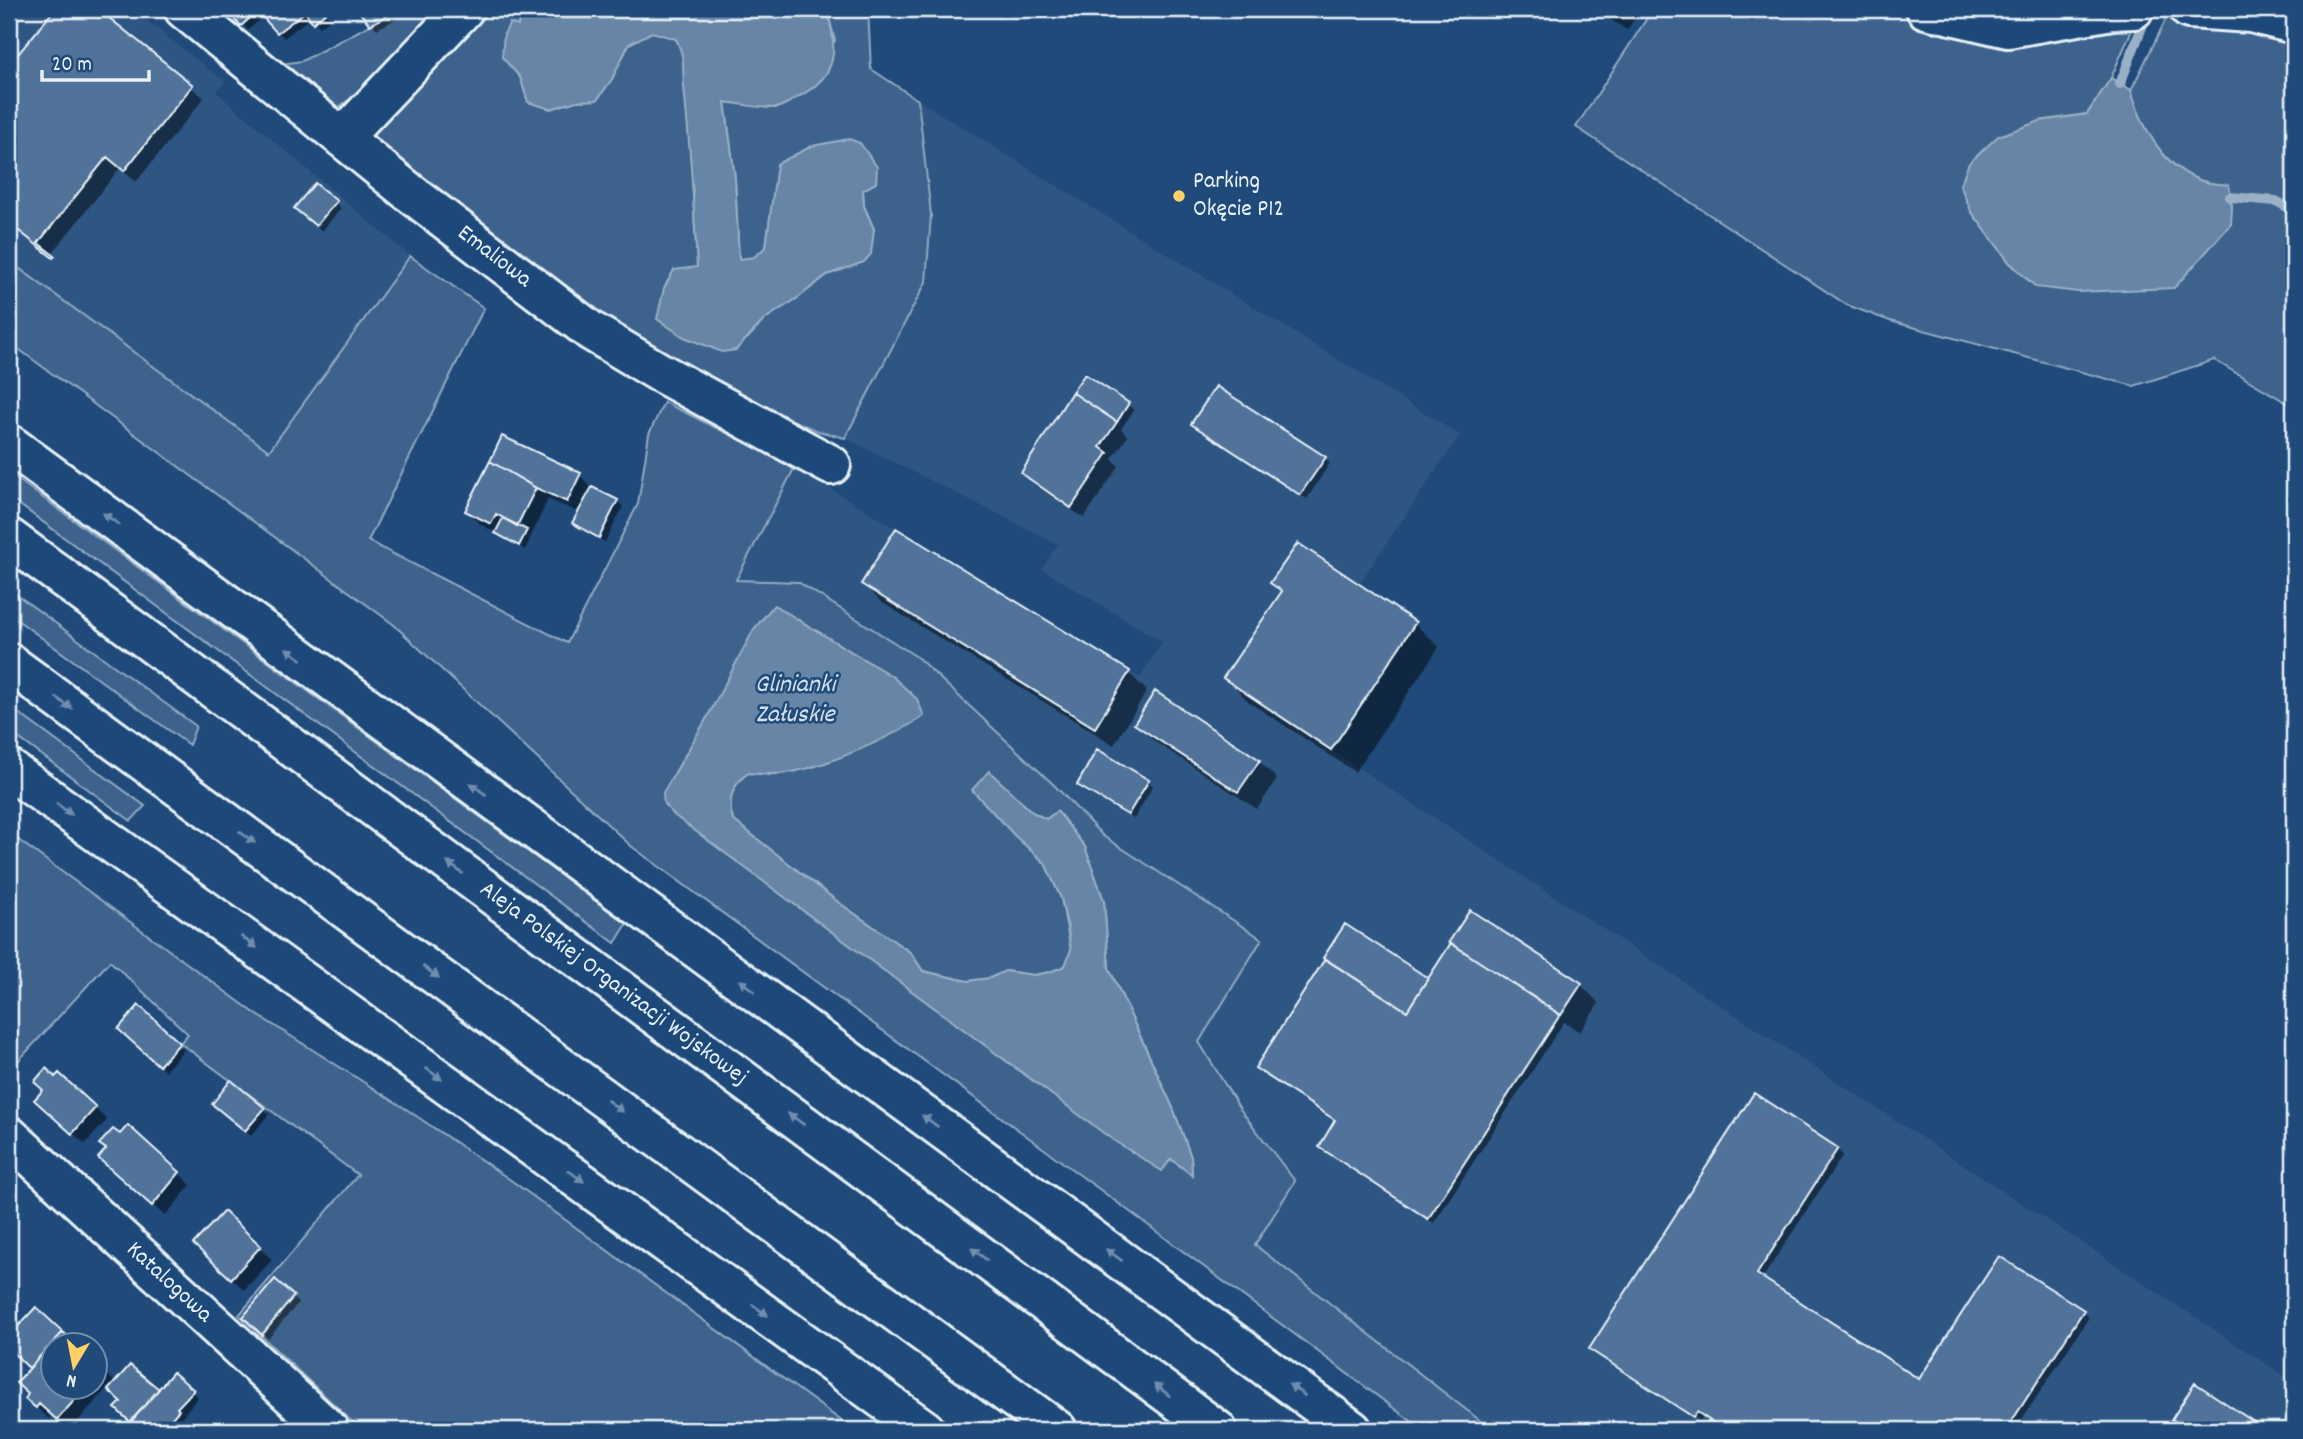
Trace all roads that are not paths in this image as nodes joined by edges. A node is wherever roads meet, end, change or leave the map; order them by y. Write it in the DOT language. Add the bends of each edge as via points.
graph roads {
  1 [pos="184,9"];
  2 [pos="464,9"];
  3 [pos="1926,9"];
  4 [pos="2134,9"];
  5 [pos="2189,9"];
  6 [pos="2294,24"];
  7 [pos="343,136"];
  8 [pos="9,444"];
  9 [pos="831,465"];
  10 [pos="9,538"];
  11 [pos="9,663"];
  12 [pos="9,769"];
  13 [pos="9,1136"];
  14 [pos="329,1430"];
  15 [pos="925,1430"];
  16 [pos="1057,1430"];
  17 [pos="1217,1430"];
  18 [pos="1352,1430"];
  1 -- 7 [label="main road, Emaliowa"];
  2 -- 7 [label="main road"];
  3 -- 4 [label="main road" via="2008,28"];
  5 -- 6 [label="main road" via="2251,13"];
  7 -- 9 [label="main road, Emaliowa" via="591,331"];
  18 -- 8 [label="main road, one-way"];
  17 -- 10 [label="main road, Aleja Polskiej Organizacji Wojskowej, one-way"];
  11 -- 16 [label="main road, one-way"];
  12 -- 15 [label="main road, one-way"];
  13 -- 14 [label="main road, Katalogowa"];
}
